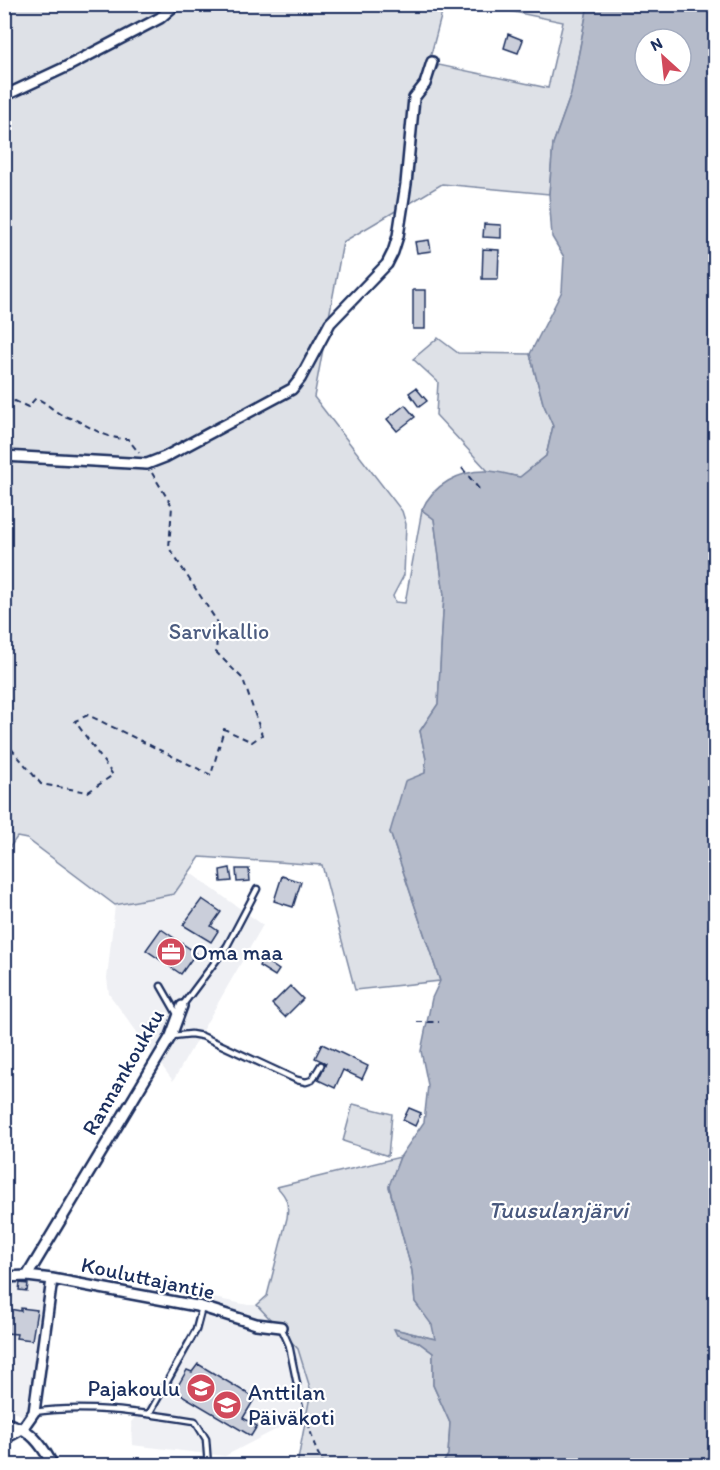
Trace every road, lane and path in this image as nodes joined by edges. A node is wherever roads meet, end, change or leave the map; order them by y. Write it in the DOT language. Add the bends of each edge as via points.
graph roads {
  1 [pos="176,4"];
  2 [pos="432,62"];
  3 [pos="4,96"];
  4 [pos="4,406"];
  5 [pos="4,456"];
  6 [pos="147,464"];
  7 [pos="462,468"];
  8 [pos="479,489"];
  9 [pos="4,740"];
  10 [pos="257,889"];
  11 [pos="161,986"];
  12 [pos="182,1006"];
  13 [pos="178,1016"];
  14 [pos="417,1022"];
  15 [pos="439,1022"];
  16 [pos="171,1036"];
  17 [pos="321,1065"];
  18 [pos="27,1276"];
  19 [pos="4,1277"];
  20 [pos="52,1279"];
  21 [pos="201,1307"];
  22 [pos="281,1327"];
  23 [pos="297,1383"];
  24 [pos="34,1412"];
  25 [pos="148,1414"];
  26 [pos="4,1422"];
  27 [pos="22,1429"];
  28 [pos="4,1439"];
  29 [pos="53,1466"];
  30 [pos="208,1466"];
  31 [pos="325,1466"];
  1 -- 3 [label="street" via="150,23"];
  2 -- 6 [label="street" via="425,84 414,98 398,236 387,264 330,323 292,389"];
  4 -- 6 [label="path" via="15,401 28,407 36,398 46,402 59,414 94,432 128,439"];
  5 -- 6 [label="street"];
  6 -- 9 [label="path" via="172,506 169,548 218,623 216,652 243,679 262,735 252,742 224,729 211,776 88,715 75,722 113,775 88,792 41,784"];
  7 -- 8 [label="path"];
  10 -- 12 [label="lane, Rannankoukku" via="227,946"];
  11 -- 13 [label="lane"];
  12 -- 13 [label="street, Rannankoukku"];
  13 -- 16 [label="street, Rannankoukku"];
  14 -- 15 [label="path"];
  16 -- 17 [label="lane" via="202,1036 306,1082 312,1080"];
  16 -- 18 [label="street, Rannankoukku"];
  18 -- 19 [label="street, Kouluttajantie"];
  18 -- 20 [label="street, Kouluttajantie"];
  20 -- 21 [label="street, Kouluttajantie"];
  20 -- 24 [label="street"];
  21 -- 22 [label="street, Kouluttajantie" via="256,1324"];
  21 -- 25 [label="lane" via="196,1330"];
  22 -- 23 [label="lane"];
  23 -- 31 [label="path" via="316,1450"];
  24 -- 25 [label="lane" via="60,1408"];
  24 -- 27 [label="street"];
  25 -- 30 [label="lane" via="195,1421 206,1439"];
  26 -- 27 [label="street"];
  27 -- 28 [label="street"];
  27 -- 29 [label="street" via="32,1435"];
}
